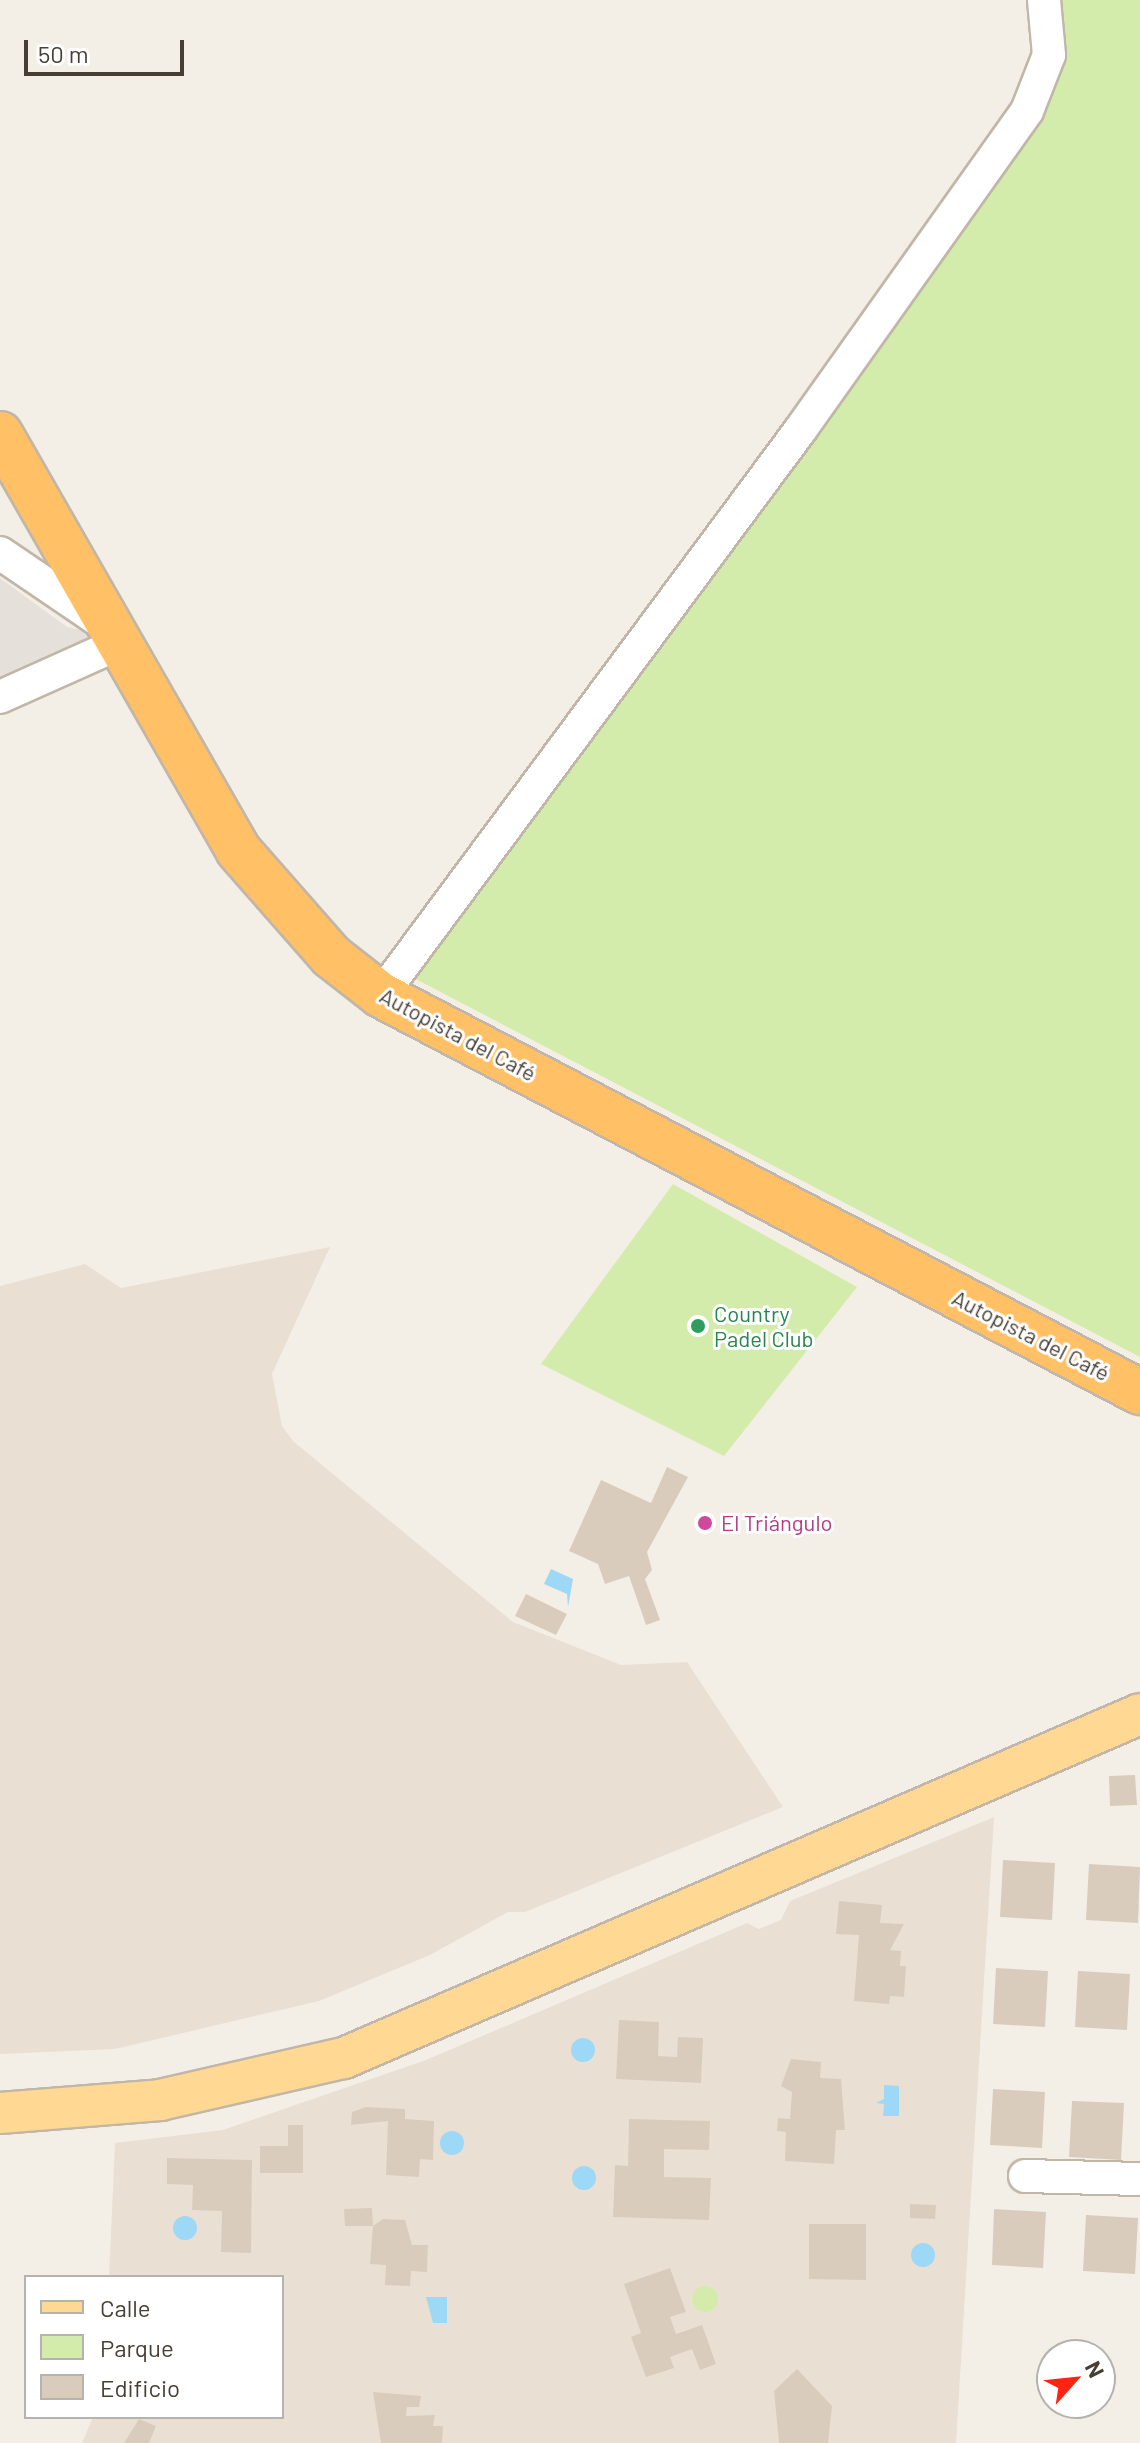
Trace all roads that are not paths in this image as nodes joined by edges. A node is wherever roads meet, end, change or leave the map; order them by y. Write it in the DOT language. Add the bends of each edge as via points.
graph roads {
  1 [pos="1044,0"];
  2 [pos="0,434"];
  3 [pos="0,553"];
  4 [pos="117,637"];
  5 [pos="0,697"];
  6 [pos="381,995"];
  7 [pos="1140,1392"];
  8 [pos="1140,1714"];
  9 [pos="0,2113"];
  10 [pos="1025,2176"];
  11 [pos="1140,2179"];
  1 -- 6 [label="street" via="1049,55 1027,111 801,429"];
  2 -- 4 [label="highway, Autopista del Café"];
  3 -- 4 [label="street"];
  4 -- 5 [label="street"];
  4 -- 6 [label="highway, Autopista del Café" via="238,850 288,916"];
  6 -- 7 [label="highway, Autopista del Café"];
  8 -- 9 [label="main road" via="344,2058 160,2100"];
  10 -- 11 [label="street"];
}
